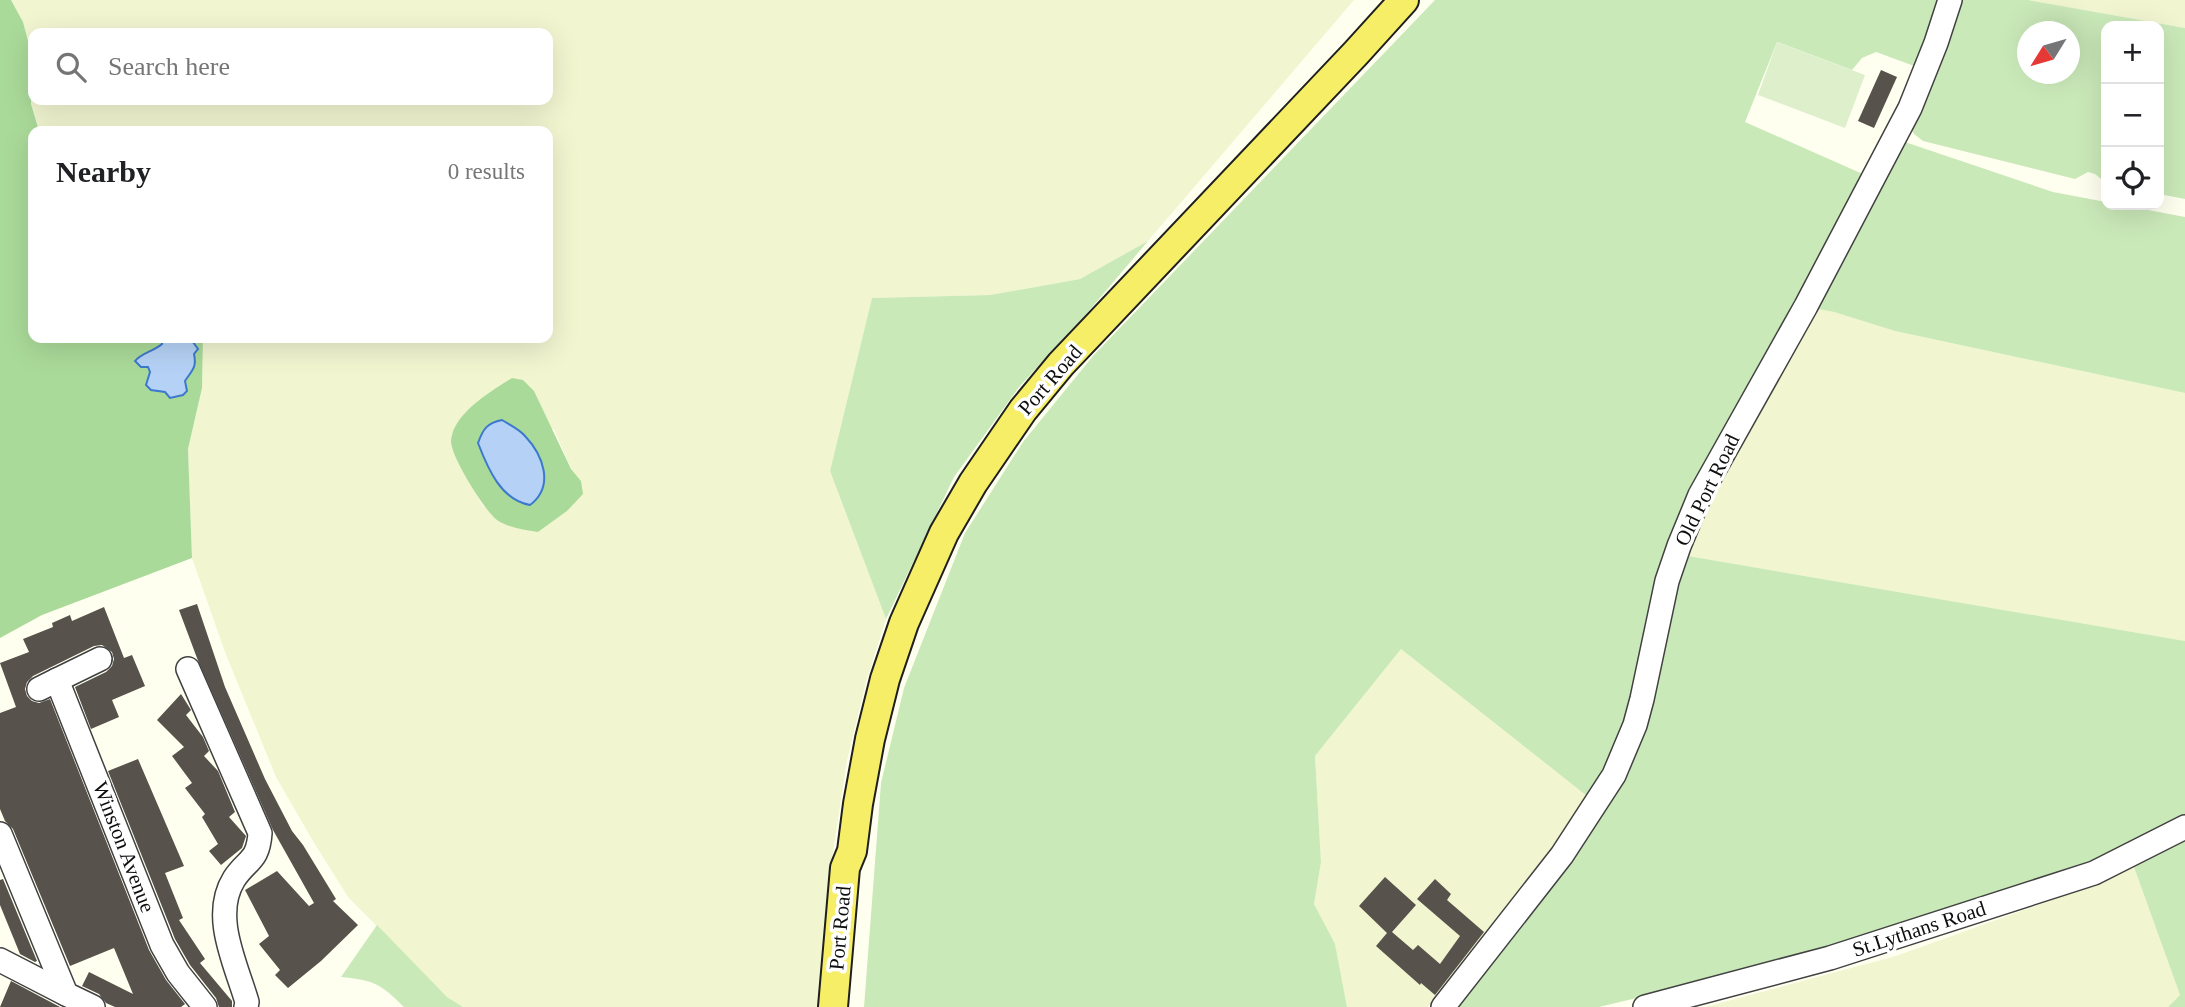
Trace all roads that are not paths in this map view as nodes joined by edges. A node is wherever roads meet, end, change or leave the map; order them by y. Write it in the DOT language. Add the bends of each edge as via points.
graph roads {
  1 [pos="1404,0"];
  2 [pos="1950,0"];
  3 [pos="100,659"];
  4 [pos="188,669"];
  5 [pos="2185,827"];
  6 [pos="0,834"];
  7 [pos="852,851"];
  8 [pos="0,960"];
  9 [pos="66,994"];
  10 [pos="93,1007"];
  11 [pos="205,1007"];
  12 [pos="246,1007"];
  13 [pos="833,1007"];
  14 [pos="852,1007"];
  15 [pos="1443,1007"];
  16 [pos="1645,1007"];
  1 -- 7 [label="main road, Port Road" via="1061,364 987,461 944,533 904,622 870,739"];
  2 -- 15 [label="street, Old Port Road" via="1910,108 1690,517 1667,580 1635,725 1614,775 1562,855"];
  3 -- 11 [label="street, Winston Avenue" via="48,684 162,945"];
  4 -- 12 [label="street" via="260,833 255,855 226,897 223,922"];
  5 -- 16 [label="street, St.Lythans Road" via="2094,873 1830,958"];
  6 -- 9 [label="street"];
  7 -- 13 [label="main road, Port Road" via="845,869"];
  7 -- 14 [label="main road, Port Road" via="856,870"];
  8 -- 9 [label="street"];
  9 -- 10 [label="street"];
}
